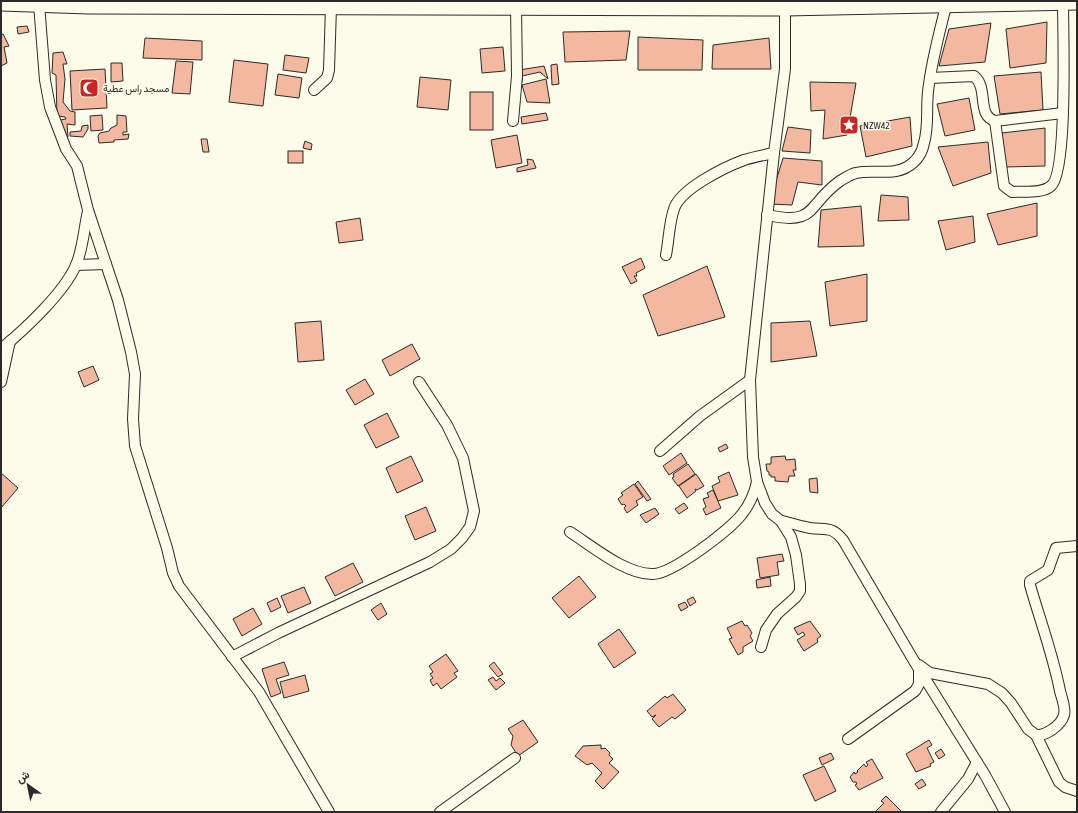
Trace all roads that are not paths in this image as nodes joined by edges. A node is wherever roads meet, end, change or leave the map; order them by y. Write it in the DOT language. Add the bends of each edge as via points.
graph roads {
  1 [pos="1070,2"];
  2 [pos="1,3"];
  3 [pos="88,3"];
  4 [pos="945,3"];
  5 [pos="39,4"];
  6 [pos="364,4"];
  7 [pos="541,4"];
  8 [pos="656,4"];
  9 [pos="331,7"];
  10 [pos="516,7"];
  11 [pos="785,8"];
  12 [pos="930,78"];
  13 [pos="314,90"];
  14 [pos="1063,113"];
  15 [pos="513,121"];
  16 [pos="996,121"];
  17 [pos="774,153"];
  18 [pos="88,210"];
  19 [pos="767,215"];
  20 [pos="666,255"];
  21 [pos="106,264"];
  22 [pos="76,265"];
  23 [pos="10,341"];
  24 [pos="1,349"];
  25 [pos="750,380"];
  26 [pos="1,382"];
  27 [pos="419,382"];
  28 [pos="660,451"];
  29 [pos="757,482"];
  30 [pos="781,521"];
  31 [pos="570,532"];
  32 [pos="1077,546"];
  33 [pos="761,647"];
  34 [pos="232,657"];
  35 [pos="917,665"];
  36 [pos="1036,735"];
  37 [pos="848,739"];
  38 [pos="515,758"];
  39 [pos="977,762"];
  40 [pos="1077,791"];
  41 [pos="329,812"];
  42 [pos="440,812"];
  43 [pos="941,812"];
  44 [pos="1005,812"];
  1 -- 4 [label="main road"];
  1 -- 14 [label="street"];
  2 -- 5 [label="main road"];
  3 -- 5 [label="main road"];
  3 -- 9 [label="main road"];
  4 -- 11 [label="main road"];
  4 -- 12 [label="street"];
  5 -- 18 [label="street" via="45,80 50,107 66,149 77,166"];
  6 -- 9 [label="main road"];
  6 -- 10 [label="main road"];
  7 -- 8 [label="main road"];
  7 -- 10 [label="main road"];
  8 -- 11 [label="main road"];
  9 -- 13 [label="street" via="329,70 327,78"];
  10 -- 15 [label="street" via="517,70"];
  11 -- 17 [label="street" via="785,69"];
  12 -- 16 [label="street" via="974,76 982,86 985,114 989,119"];
  12 -- 19 [label="street" via="928,124 924,144 913,164 895,172 856,173 832,188 802,218"];
  14 -- 16 [label="street"];
  14 -- 16 [label="street" via="1057,175 1051,186 1045,190 1012,192 1004,186"];
  17 -- 19 [label="street"];
  17 -- 20 [label="street" via="743,160 700,183 679,198 674,208"];
  18 -- 21 [label="street"];
  18 -- 22 [label="street"];
  19 -- 25 [label="street"];
  21 -- 22 [label="street"];
  21 -- 34 [label="street" via="118,300 134,367 132,419 135,446 173,573 179,586"];
  22 -- 23 [label="street" via="64,285"];
  23 -- 24 [label="street"];
  23 -- 26 [label="street"];
  25 -- 28 [label="street" via="700,416"];
  25 -- 29 [label="street" via="753,457"];
  27 -- 34 [label="street" via="447,425 463,458 474,511 470,527 451,549 430,562"];
  29 -- 30 [label="street" via="772,514"];
  29 -- 31 [label="street" via="753,498 742,515 729,528 669,570 653,574 628,568"];
  30 -- 33 [label="street" via="791,537 796,555 800,591 777,614 766,630"];
  30 -- 35 [label="street" via="837,532"];
  32 -- 36 [label="street" via="1056,548 1048,570 1030,581 1056,669 1064,707 1064,717 1058,724 1043,736"];
  34 -- 41 [label="street" via="259,692"];
  35 -- 36 [label="street" via="930,673 988,684 1002,693 1028,729"];
  35 -- 37 [label="street" via="920,684 915,691"];
  35 -- 39 [label="street"];
  36 -- 40 [label="street" via="1059,782 1065,788"];
  38 -- 42 [label="street"];
  39 -- 43 [label="street" via="968,779"];
  39 -- 44 [label="street"];
}
